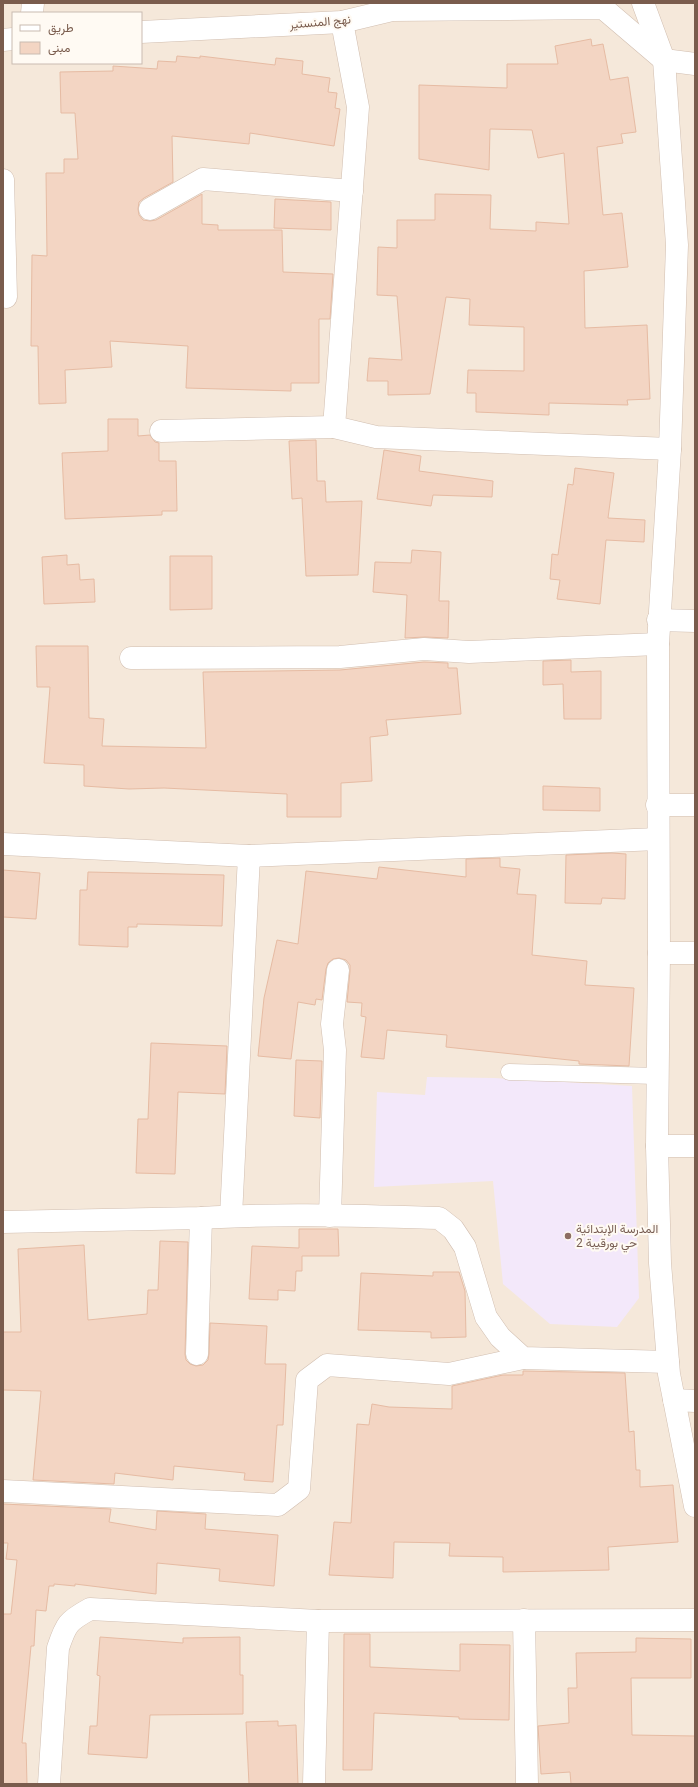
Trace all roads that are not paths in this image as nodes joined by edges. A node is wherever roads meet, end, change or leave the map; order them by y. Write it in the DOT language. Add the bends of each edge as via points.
graph roads {
  1 [pos="643,3"];
  2 [pos="342,22"];
  3 [pos="142,32"];
  4 [pos="664,60"];
  5 [pos="695,64"];
  6 [pos="3,180"];
  7 [pos="352,191"];
  8 [pos="150,209"];
  9 [pos="6,297"];
  10 [pos="334,427"];
  11 [pos="161,430"];
  12 [pos="670,449"];
  13 [pos="658,620"];
  14 [pos="695,621"];
  15 [pos="658,644"];
  16 [pos="131,658"];
  17 [pos="657,805"];
  18 [pos="695,805"];
  19 [pos="658,838"];
  20 [pos="3,844"];
  21 [pos="249,856"];
  22 [pos="659,953"];
  23 [pos="695,953"];
  24 [pos="338,970"];
  25 [pos="509,1072"];
  26 [pos="658,1076"];
  27 [pos="657,1146"];
  28 [pos="695,1146"];
  29 [pos="231,1216"];
  30 [pos="330,1216"];
  31 [pos="201,1218"];
  32 [pos="3,1222"];
  33 [pos="197,1354"];
  34 [pos="523,1358"];
  35 [pos="668,1362"];
  36 [pos="684,1401"];
  37 [pos="3,1491"];
  38 [pos="695,1506"];
  39 [pos="524,1620"];
  40 [pos="695,1620"];
  41 [pos="318,1621"];
  42 [pos="49,1784"];
  43 [pos="314,1784"];
  44 [pos="527,1784"];
  1 -- 4 [label="street"];
  2 -- 3 [label="street, نهج المنستير"];
  2 -- 4 [label="street, نهج المنستير" via="392,10 603,8"];
  2 -- 7 [label="street" via="358,106"];
  4 -- 5 [label="street"];
  4 -- 12 [label="street" via="676,245"];
  6 -- 9 [label="street"];
  7 -- 8 [label="street" via="203,179"];
  7 -- 10 [label="street"];
  10 -- 11 [label="street"];
  10 -- 12 [label="street" via="376,436"];
  12 -- 13 [label="street"];
  13 -- 14 [label="street"];
  13 -- 15 [label="street"];
  15 -- 16 [label="street" via="470,652 424,649 340,657"];
  15 -- 17 [label="street"];
  17 -- 18 [label="street"];
  17 -- 19 [label="street"];
  19 -- 21 [label="street"];
  19 -- 22 [label="street"];
  20 -- 21 [label="street"];
  21 -- 29 [label="street"];
  22 -- 23 [label="street"];
  22 -- 26 [label="street"];
  24 -- 30 [label="street" via="332,1024 335,1050"];
  25 -- 26 [label="lane"];
  26 -- 27 [label="street"];
  27 -- 28 [label="street"];
  27 -- 35 [label="street" via="660,1264"];
  29 -- 30 [label="street"];
  29 -- 31 [label="street"];
  30 -- 34 [label="street" via="439,1218 453,1228 464,1247 486,1317 500,1336"];
  31 -- 32 [label="street"];
  31 -- 33 [label="street"];
  34 -- 35 [label="street"];
  34 -- 37 [label="street" via="449,1374 327,1365 307,1380 300,1489 278,1505"];
  35 -- 36 [label="street"];
  36 -- 38 [label="street"];
  39 -- 40 [label="street"];
  39 -- 41 [label="street"];
  39 -- 44 [label="street"];
  41 -- 42 [label="street" via="90,1608 65,1628 58,1648"];
  41 -- 43 [label="street"];
}
